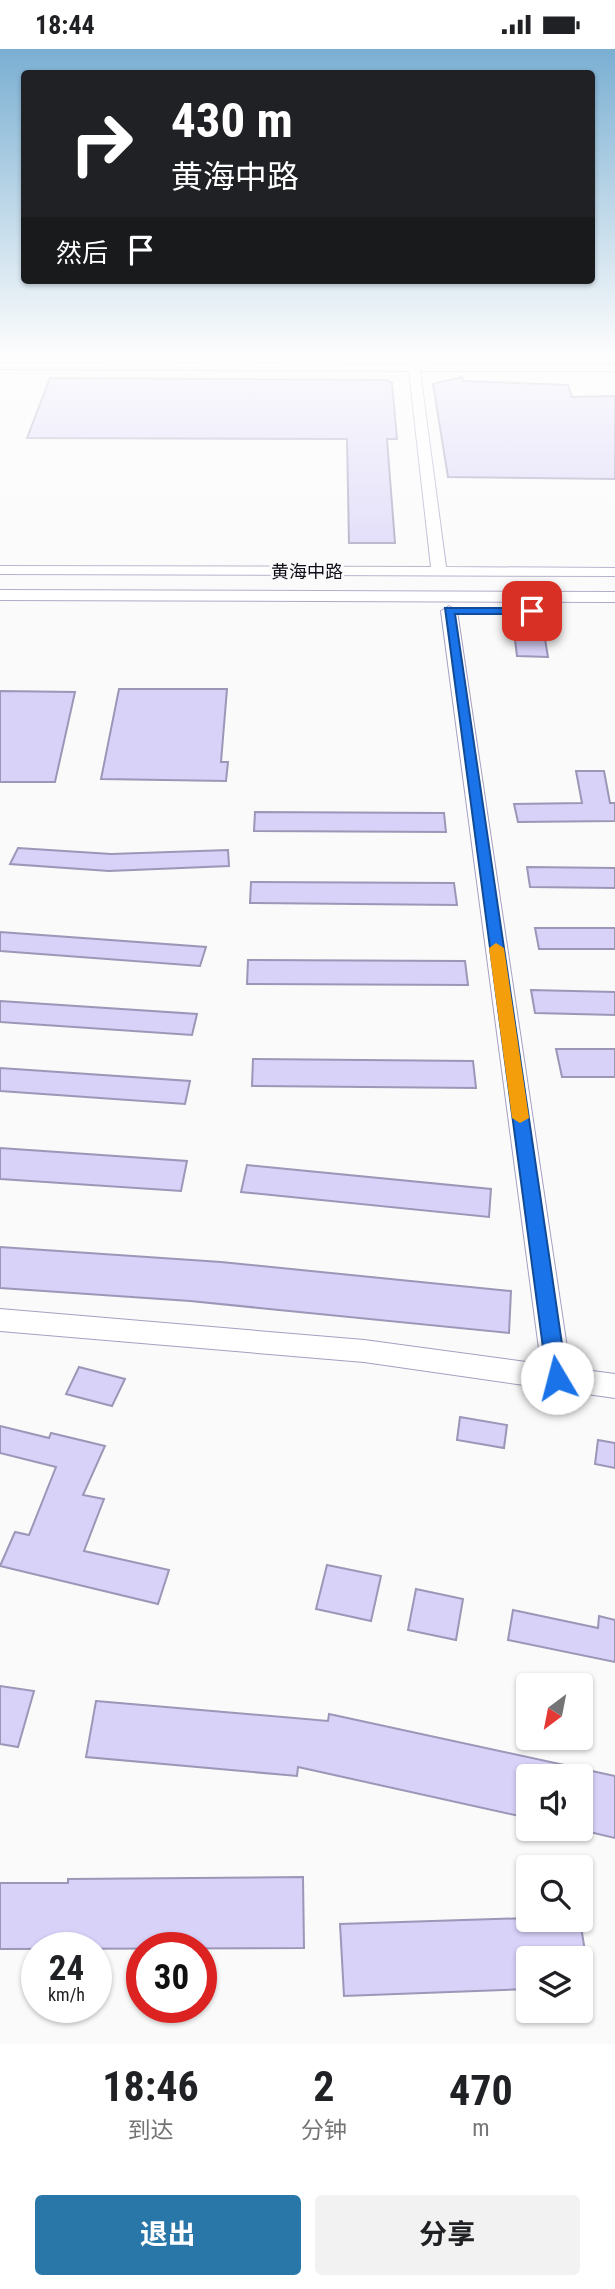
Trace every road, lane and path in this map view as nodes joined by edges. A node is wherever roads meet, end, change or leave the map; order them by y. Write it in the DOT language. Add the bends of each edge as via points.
graph roads {
  1 [pos="425,449"];
  2 [pos="0,570"];
  3 [pos="439,572"];
  4 [pos="613,579"];
  5 [pos="0,585"];
  6 [pos="0,595"];
  7 [pos="615,597"];
  8 [pos="75,602"];
  9 [pos="0,609"];
  10 [pos="449,611"];
  11 [pos="615,611"];
  12 [pos="0,1320"];
  13 [pos="557,1378"];
  14 [pos="615,1386"];
  1 -- 3 [label="street"];
  2 -- 3 [label="street, 黄海中路"];
  3 -- 4 [label="street, 黄海中路"];
  4 -- 5 [label="street, 黄海中路"];
  6 -- 8 [label="street, 黄海中路"];
  7 -- 8 [label="street, 黄海中路"];
  8 -- 9 [label="street, 黄海中路"];
  8 -- 10 [label="street, 黄海中路"];
  10 -- 11 [label="street, 黄海中路"];
  10 -- 13 [label="street"];
  12 -- 13 [label="street" via="364,1351"];
  13 -- 14 [label="street"];
}
